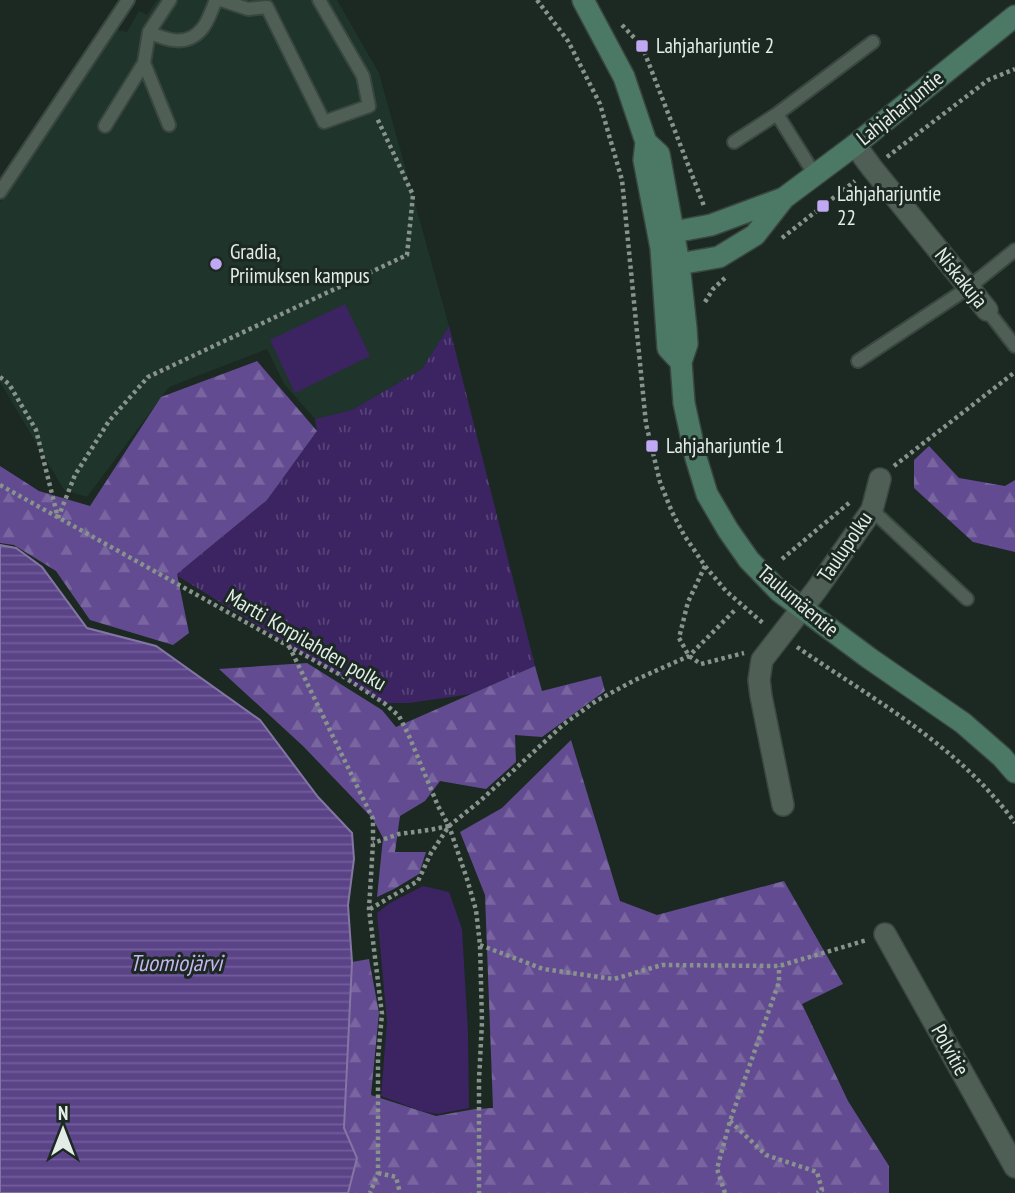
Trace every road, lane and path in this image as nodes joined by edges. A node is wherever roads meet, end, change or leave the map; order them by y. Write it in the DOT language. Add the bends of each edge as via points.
graph roads {
  1 [pos="128,0"];
  2 [pos="170,0"];
  3 [pos="219,0"];
  4 [pos="319,0"];
  5 [pos="537,0"];
  6 [pos="583,0"];
  7 [pos="617,20"];
  8 [pos="1009,21"];
  9 [pos="149,32"];
  10 [pos="873,42"];
  11 [pos="144,63"];
  12 [pos="1015,69"];
  13 [pos="367,98"];
  14 [pos="778,114"];
  15 [pos="169,125"];
  16 [pos="105,126"];
  17 [pos="734,142"];
  18 [pos="855,145"];
  19 [pos="872,168"];
  20 [pos="815,175"];
  21 [pos="0,192"];
  22 [pos="784,198"];
  23 [pos="711,225"];
  24 [pos="668,240"];
  25 [pos="775,243"];
  26 [pos="1015,250"];
  27 [pos="679,264"];
  28 [pos="723,267"];
  29 [pos="968,288"];
  30 [pos="987,310"];
  31 [pos="677,332"];
  32 [pos="637,334"];
  33 [pos="1015,346"];
  34 [pos="858,361"];
  35 [pos="1015,372"];
  36 [pos="0,377"];
  37 [pos="880,478"];
  38 [pos="0,485"];
  39 [pos="852,501"];
  40 [pos="872,510"];
  41 [pos="58,518"];
  42 [pos="782,559"];
  43 [pos="705,566"];
  44 [pos="967,599"];
  45 [pos="801,608"];
  46 [pos="735,610"];
  47 [pos="780,636"];
  48 [pos="289,646"];
  49 [pos="749,652"];
  50 [pos="689,656"];
  51 [pos="1015,772"];
  52 [pos="783,805"];
  53 [pos="1015,823"];
  54 [pos="449,826"];
  55 [pos="373,843"];
  56 [pos="369,909"];
  57 [pos="885,934"];
  58 [pos="480,945"];
  59 [pos="779,966"];
  60 [pos="730,1121"];
  61 [pos="1015,1167"];
  62 [pos="378,1172"];
  63 [pos="370,1193"];
  64 [pos="400,1193"];
  65 [pos="479,1193"];
  66 [pos="725,1193"];
  67 [pos="817,1193"];
  1 -- 21 [label="lane"];
  2 -- 9 [label="lane"];
  3 -- 9 [label="lane" via="201,30 186,40 166,40"];
  3 -- 13 [label="lane" via="248,9 267,7 324,122 369,106"];
  4 -- 13 [label="lane" via="363,76"];
  5 -- 32 [label="path" via="568,41 600,104 622,180"];
  6 -- 24 [label="main road, Taulumäentie" via="624,77 646,142 644,160"];
  7 -- 23 [label="path" via="642,46"];
  8 -- 18 [label="main road, Lahjaharjuntie"];
  9 -- 11 [label="lane"];
  10 -- 14 [label="lane"];
  11 -- 15 [label="lane"];
  11 -- 16 [label="lane"];
  12 -- 19 [label="path" via="988,80"];
  13 -- 41 [label="path" via="413,195 407,255 148,377 109,421 75,475"];
  14 -- 17 [label="lane"];
  14 -- 20 [label="lane"];
  18 -- 19 [label="street, Niskakuja"];
  18 -- 20 [label="main road, Lahjaharjuntie"];
  19 -- 25 [label="path"];
  19 -- 29 [label="street, Niskakuja"];
  20 -- 22 [label="main road, Lahjaharjuntie"];
  22 -- 23 [label="main road, Lahjaharjuntie"];
  22 -- 28 [label="main road, Lahjaharjuntie"];
  23 -- 24 [label="main road, Lahjaharjuntie"];
  24 -- 27 [label="main road, Taulumäentie"];
  24 -- 31 [label="main road, Taulumäentie"];
  26 -- 29 [label="lane"];
  27 -- 28 [label="main road, Lahjaharjuntie"];
  27 -- 31 [label="main road, Taulumäentie"];
  28 -- 31 [label="path" via="698,329"];
  29 -- 30 [label="street, Niskakuja"];
  29 -- 34 [label="lane"];
  30 -- 33 [label="lane, Niskakuja"];
  31 -- 32 [label="path"];
  31 -- 45 [label="main road, Taulumäentie" via="668,348 681,362 684,403 708,494 749,560"];
  32 -- 43 [label="path" via="646,424 660,482 684,535"];
  35 -- 37 [label="path"];
  36 -- 41 [label="path" via="9,384 36,430"];
  37 -- 40 [label="street, Taulupolku"];
  38 -- 41 [label="path, Martti Korpilahden polku"];
  39 -- 42 [label="path"];
  40 -- 44 [label="lane"];
  40 -- 45 [label="street, Taulupolku"];
  41 -- 48 [label="path, Martti Korpilahden polku"];
  43 -- 47 [label="path" via="726,591"];
  43 -- 50 [label="path" via="688,602 680,638"];
  45 -- 47 [label="street, Taulupolku"];
  45 -- 51 [label="main road, Taulumäentie" via="962,723"];
  46 -- 50 [label="path"];
  47 -- 52 [label="street, Taulupolku" via="762,660 759,680"];
  47 -- 53 [label="path" via="930,737 967,769"];
  48 -- 54 [label="path, Martti Korpilahden polku" via="399,716"];
  48 -- 55 [label="path" via="373,819"];
  49 -- 50 [label="path" via="701,664"];
  50 -- 54 [label="path" via="596,701"];
  54 -- 55 [label="path"];
  54 -- 56 [label="path" via="418,881"];
  54 -- 58 [label="path, Martti Korpilahden polku" via="476,910"];
  55 -- 56 [label="path"];
  56 -- 62 [label="path" via="382,1014"];
  57 -- 59 [label="path"];
  57 -- 61 [label="street, Polvitie"];
  58 -- 59 [label="path" via="543,969 614,979 662,965"];
  58 -- 65 [label="path, Martti Korpilahden polku"];
  59 -- 60 [label="path" via="779,982"];
  60 -- 66 [label="path" via="717,1169"];
  60 -- 67 [label="path" via="766,1155 817,1172 821,1190"];
  62 -- 63 [label="path"];
  62 -- 64 [label="path" via="396,1177"];
}
